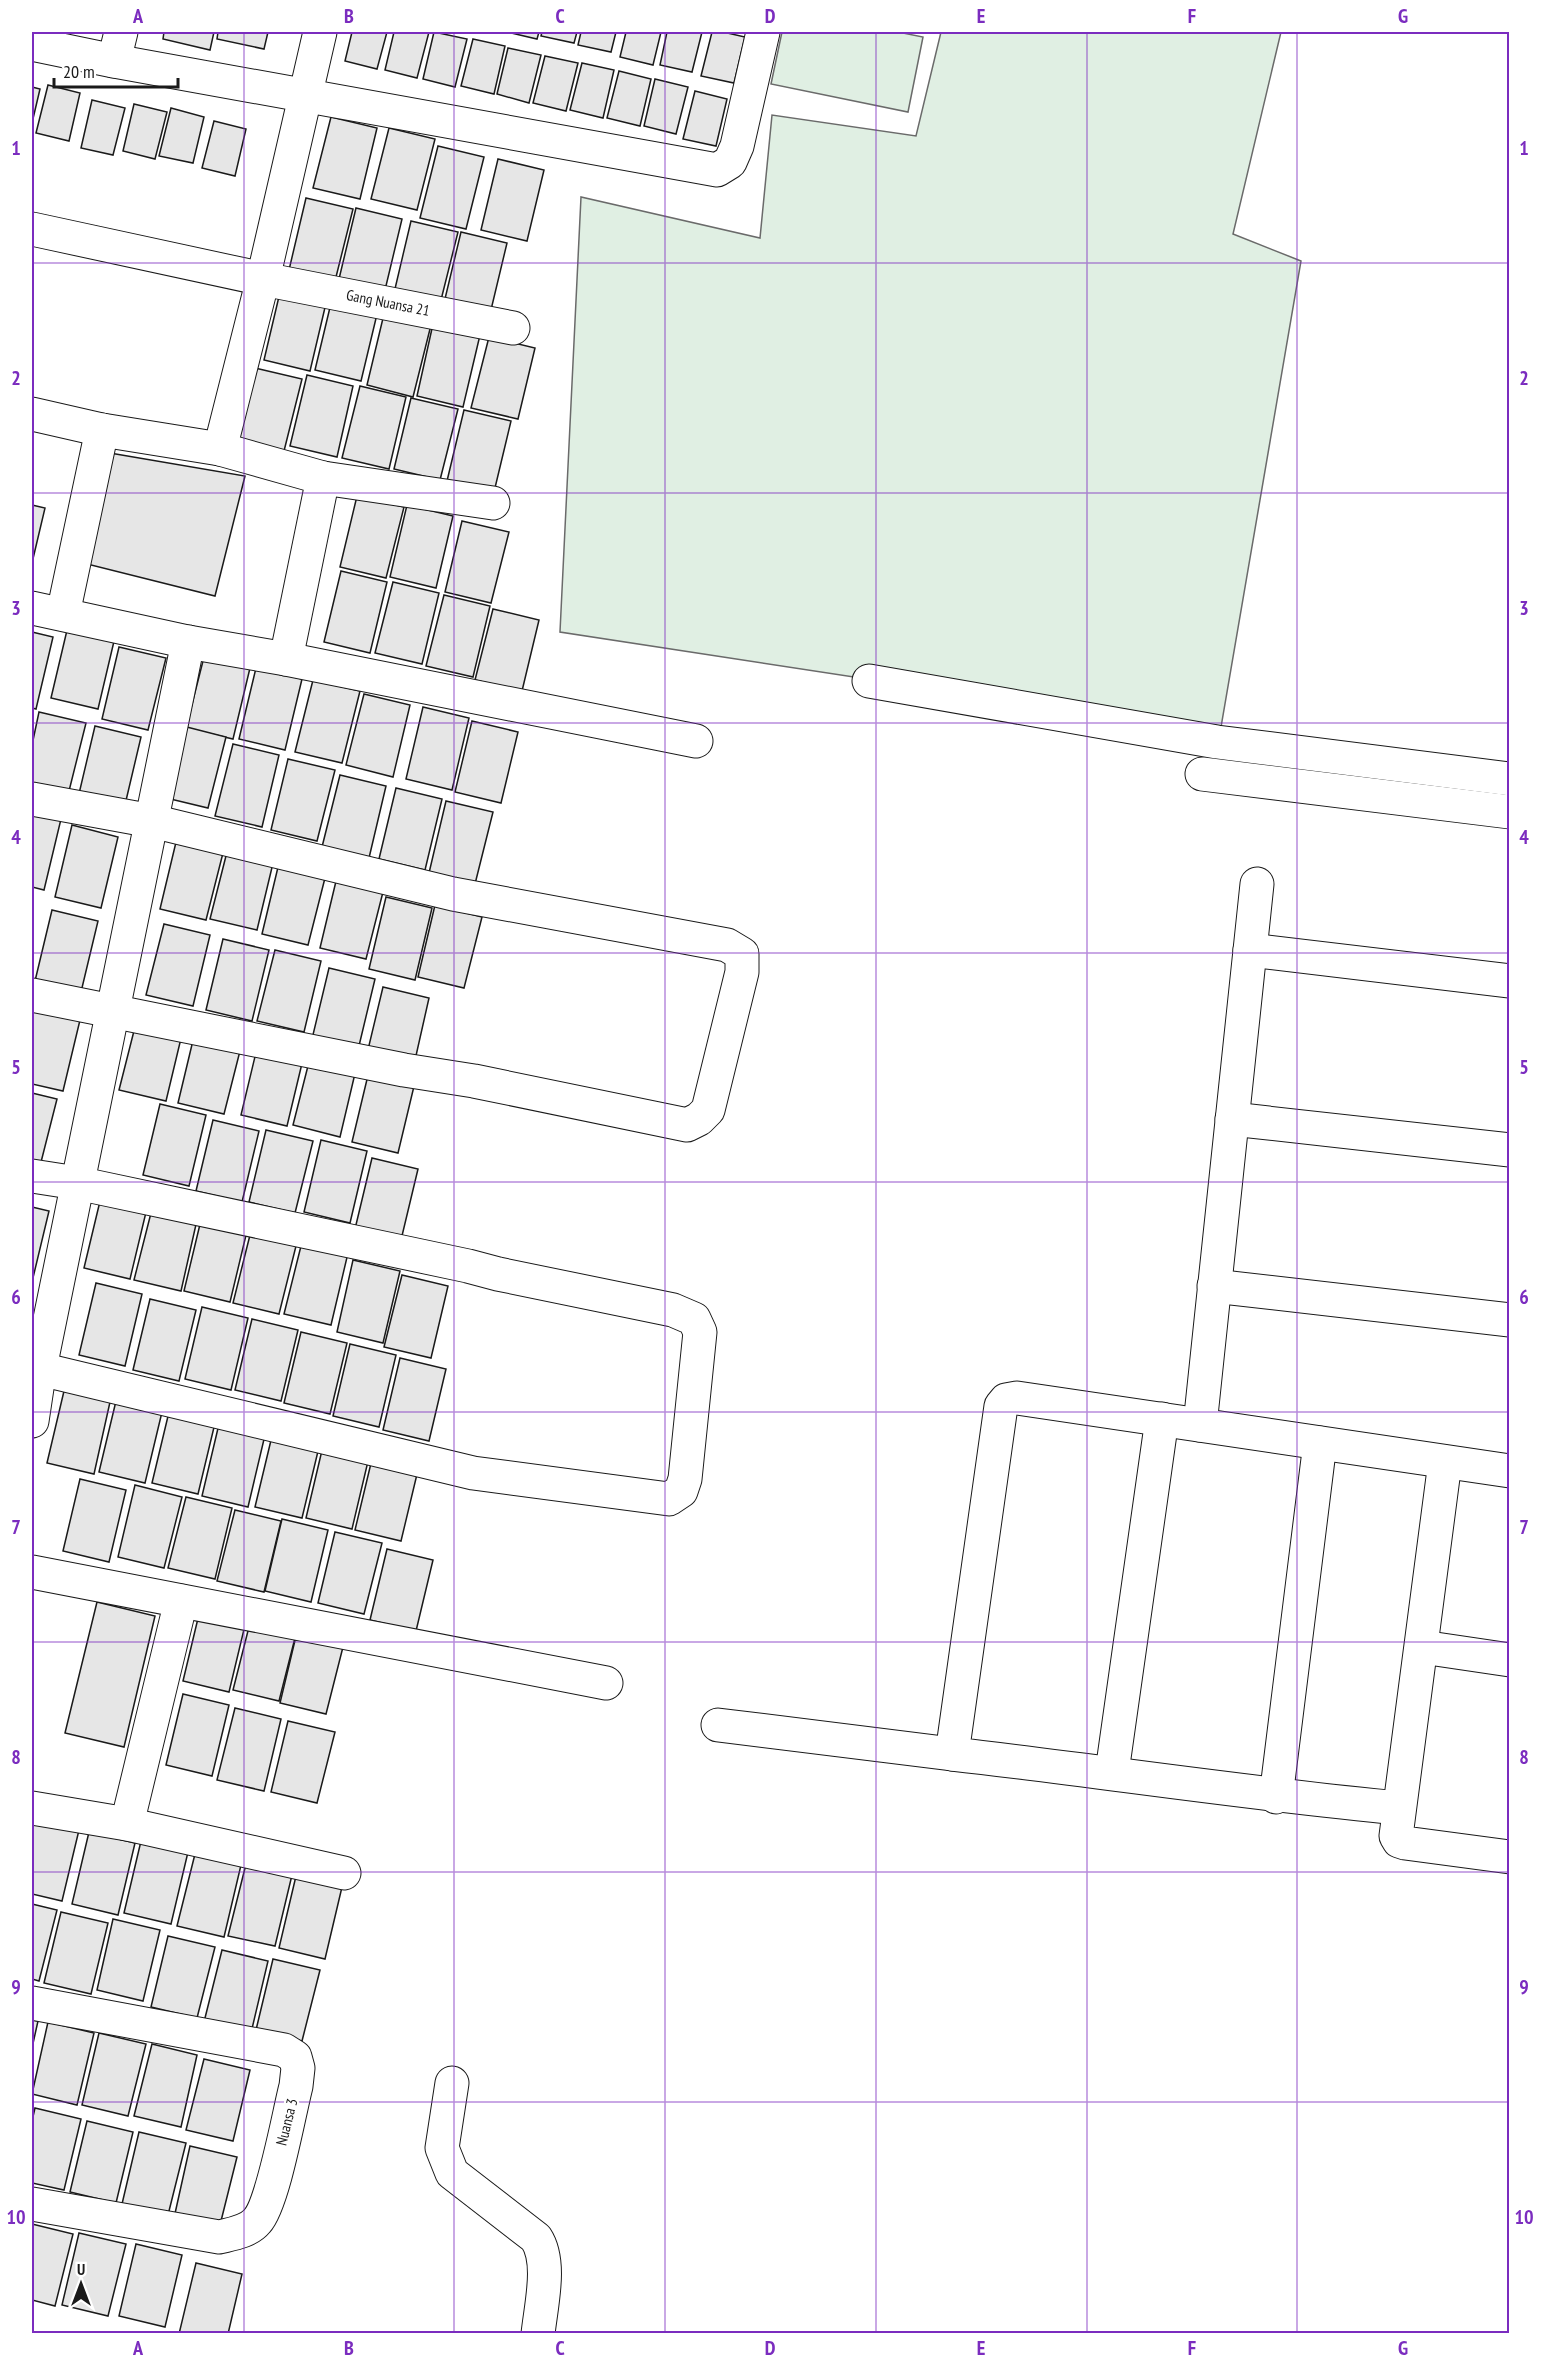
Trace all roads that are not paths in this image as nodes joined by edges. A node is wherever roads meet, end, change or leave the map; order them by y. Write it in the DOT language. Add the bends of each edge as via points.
graph roads {
  1 [pos="320,32"];
  2 [pos="763,32"];
  3 [pos="32,44"];
  4 [pos="117,46"];
  5 [pos="305,96"];
  6 [pos="32,229"];
  7 [pos="263,279"];
  8 [pos="513,328"];
  9 [pos="32,414"];
  10 [pos="102,430"];
  11 [pos="220,449"];
  12 [pos="323,478"];
  13 [pos="493,503"];
  14 [pos="32,608"];
  15 [pos="63,614"];
  16 [pos="188,642"];
  17 [pos="286,659"];
  18 [pos="869,681"];
  19 [pos="696,741"];
  20 [pos="1202,774"];
  21 [pos="1509,779"];
  22 [pos="32,800"];
  23 [pos="1509,812"];
  24 [pos="152,821"];
  25 [pos="1257,884"];
  26 [pos="1250,950"];
  27 [pos="1509,981"];
  28 [pos="32,994"];
  29 [pos="114,1010"];
  30 [pos="1232,1119"];
  31 [pos="1509,1150"];
  32 [pos="32,1176"];
  33 [pos="77,1184"];
  34 [pos="1214,1286"];
  35 [pos="1509,1320"];
  36 [pos="36,1368"];
  37 [pos="1162,1419"];
  38 [pos="32,1421"];
  39 [pos="1200,1425"];
  40 [pos="1320,1443"];
  41 [pos="1445,1462"];
  42 [pos="1509,1471"];
  43 [pos="32,1572"];
  44 [pos="181,1601"];
  45 [pos="1422,1647"];
  46 [pos="1509,1660"];
  47 [pos="606,1683"];
  48 [pos="718,1725"];
  49 [pos="952,1754"];
  50 [pos="1112,1772"];
  51 [pos="1276,1797"];
  52 [pos="32,1808"];
  53 [pos="1399,1808"];
  54 [pos="127,1824"];
  55 [pos="1509,1857"];
  56 [pos="344,1873"];
  57 [pos="32,2003"];
  58 [pos="452,2083"];
  59 [pos="32,2204"];
  60 [pos="538,2334"];
  1 -- 5 [label="street"];
  2 -- 5 [label="street" via="737,146 730,162 717,170"];
  3 -- 4 [label="street"];
  4 -- 5 [label="street"];
  5 -- 7 [label="street"];
  6 -- 7 [label="street, Gang Nuansa 21"];
  7 -- 8 [label="street, Gang Nuansa 21"];
  7 -- 11 [label="street"];
  9 -- 10 [label="street"];
  10 -- 11 [label="street"];
  10 -- 15 [label="street"];
  11 -- 12 [label="street"];
  12 -- 13 [label="street"];
  12 -- 17 [label="street"];
  14 -- 15 [label="street"];
  15 -- 16 [label="street"];
  16 -- 17 [label="street"];
  16 -- 24 [label="street"];
  17 -- 19 [label="street"];
  18 -- 21 [label="street" via="1216,742"];
  20 -- 23 [label="street"];
  22 -- 24 [label="street"];
  24 -- 29 [label="street"];
  24 -- 29 [label="street" via="453,894 727,945 742,954 742,972 708,1110 687,1125"];
  25 -- 26 [label="street"];
  26 -- 27 [label="street"];
  26 -- 30 [label="street"];
  28 -- 29 [label="street"];
  29 -- 33 [label="street"];
  30 -- 31 [label="street"];
  30 -- 34 [label="street"];
  32 -- 33 [label="street"];
  33 -- 36 [label="street"];
  33 -- 36 [label="street" via="674,1310 693,1319 700,1332 685,1479 681,1491 669,1499 473,1473"];
  34 -- 35 [label="street"];
  34 -- 39 [label="street"];
  36 -- 38 [label="street"];
  37 -- 39 [label="street"];
  37 -- 49 [label="street" via="1017,1398 1000,1406"];
  37 -- 50 [label="street"];
  39 -- 40 [label="street"];
  40 -- 41 [label="street"];
  40 -- 51 [label="street"];
  41 -- 42 [label="street"];
  41 -- 45 [label="street"];
  43 -- 44 [label="street"];
  44 -- 47 [label="street"];
  44 -- 54 [label="street"];
  45 -- 46 [label="street"];
  45 -- 53 [label="street"];
  48 -- 49 [label="street"];
  49 -- 50 [label="street"];
  50 -- 51 [label="street"];
  51 -- 53 [label="street"];
  52 -- 54 [label="street"];
  53 -- 55 [label="street" via="1399,1841"];
  54 -- 56 [label="street"];
  57 -- 59 [label="street, Nuansa 3" via="284,2050 295,2057 298,2068 268,2199 257,2221 241,2232 219,2236"];
  58 -- 60 [label="street" via="442,2148 452,2173 542,2246 545,2259"];
}
